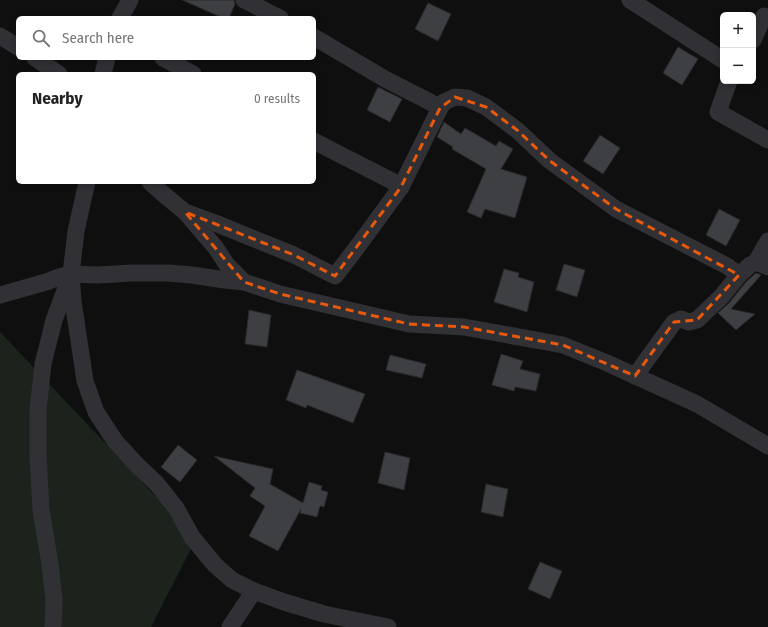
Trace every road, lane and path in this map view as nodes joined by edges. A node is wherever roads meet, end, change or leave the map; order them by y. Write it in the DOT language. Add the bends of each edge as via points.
graph roads {
  1 [pos="130,0"];
  2 [pos="244,0"];
  3 [pos="630,0"];
  4 [pos="121,16"];
  5 [pos="276,16"];
  6 [pos="764,16"];
  7 [pos="756,33"];
  8 [pos="0,36"];
  9 [pos="316,39"];
  10 [pos="16,46"];
  11 [pos="720,58"];
  12 [pos="38,60"];
  13 [pos="106,60"];
  14 [pos="167,60"];
  15 [pos="56,72"];
  16 [pos="104,72"];
  17 [pos="189,72"];
  18 [pos="728,84"];
  19 [pos="440,108"];
  20 [pos="768,140"];
  21 [pos="316,142"];
  22 [pos="87,184"];
  23 [pos="152,184"];
  24 [pos="401,187"];
  25 [pos="185,212"];
  26 [pos="768,241"];
  27 [pos="762,265"];
  28 [pos="71,274"];
  29 [pos="739,274"];
  30 [pos="244,282"];
  31 [pos="0,295"];
  32 [pos="635,376"];
  33 [pos="768,446"];
  34 [pos="254,591"];
  35 [pos="53,627"];
  36 [pos="230,627"];
  37 [pos="388,627"];
  1 -- 4 [label="street"];
  2 -- 5 [label="street"];
  3 -- 11 [label="street"];
  6 -- 7 [label="street"];
  8 -- 10 [label="street"];
  9 -- 19 [label="street"];
  12 -- 15 [label="street"];
  13 -- 16 [label="street"];
  14 -- 17 [label="street"];
  18 -- 20 [label="street" via="718,112"];
  19 -- 24 [label="street"];
  19 -- 29 [label="street" via="444,102 455,96 467,98 486,107 517,130 550,161 616,208"];
  21 -- 24 [label="street"];
  22 -- 28 [label="street" via="76,232"];
  23 -- 25 [label="street"];
  24 -- 25 [label="street" via="335,276 294,255"];
  25 -- 30 [label="street" via="227,265"];
  26 -- 27 [label="street"];
  27 -- 29 [label="street" via="750,265"];
  28 -- 30 [label="street" via="168,273"];
  28 -- 31 [label="street"];
  28 -- 34 [label="street" via="85,381 96,412 115,441 157,484 176,508 192,537 215,565 232,580"];
  28 -- 35 [label="street" via="54,320 43,364 38,410 41,510 54,600"];
  29 -- 32 [label="street" via="721,297 697,320 689,322 681,319 674,322"];
  30 -- 32 [label="street" via="280,294 409,324 464,327 563,345"];
  32 -- 33 [label="street" via="697,404"];
  34 -- 36 [label="street"];
  34 -- 37 [label="street" via="324,614"];
}
